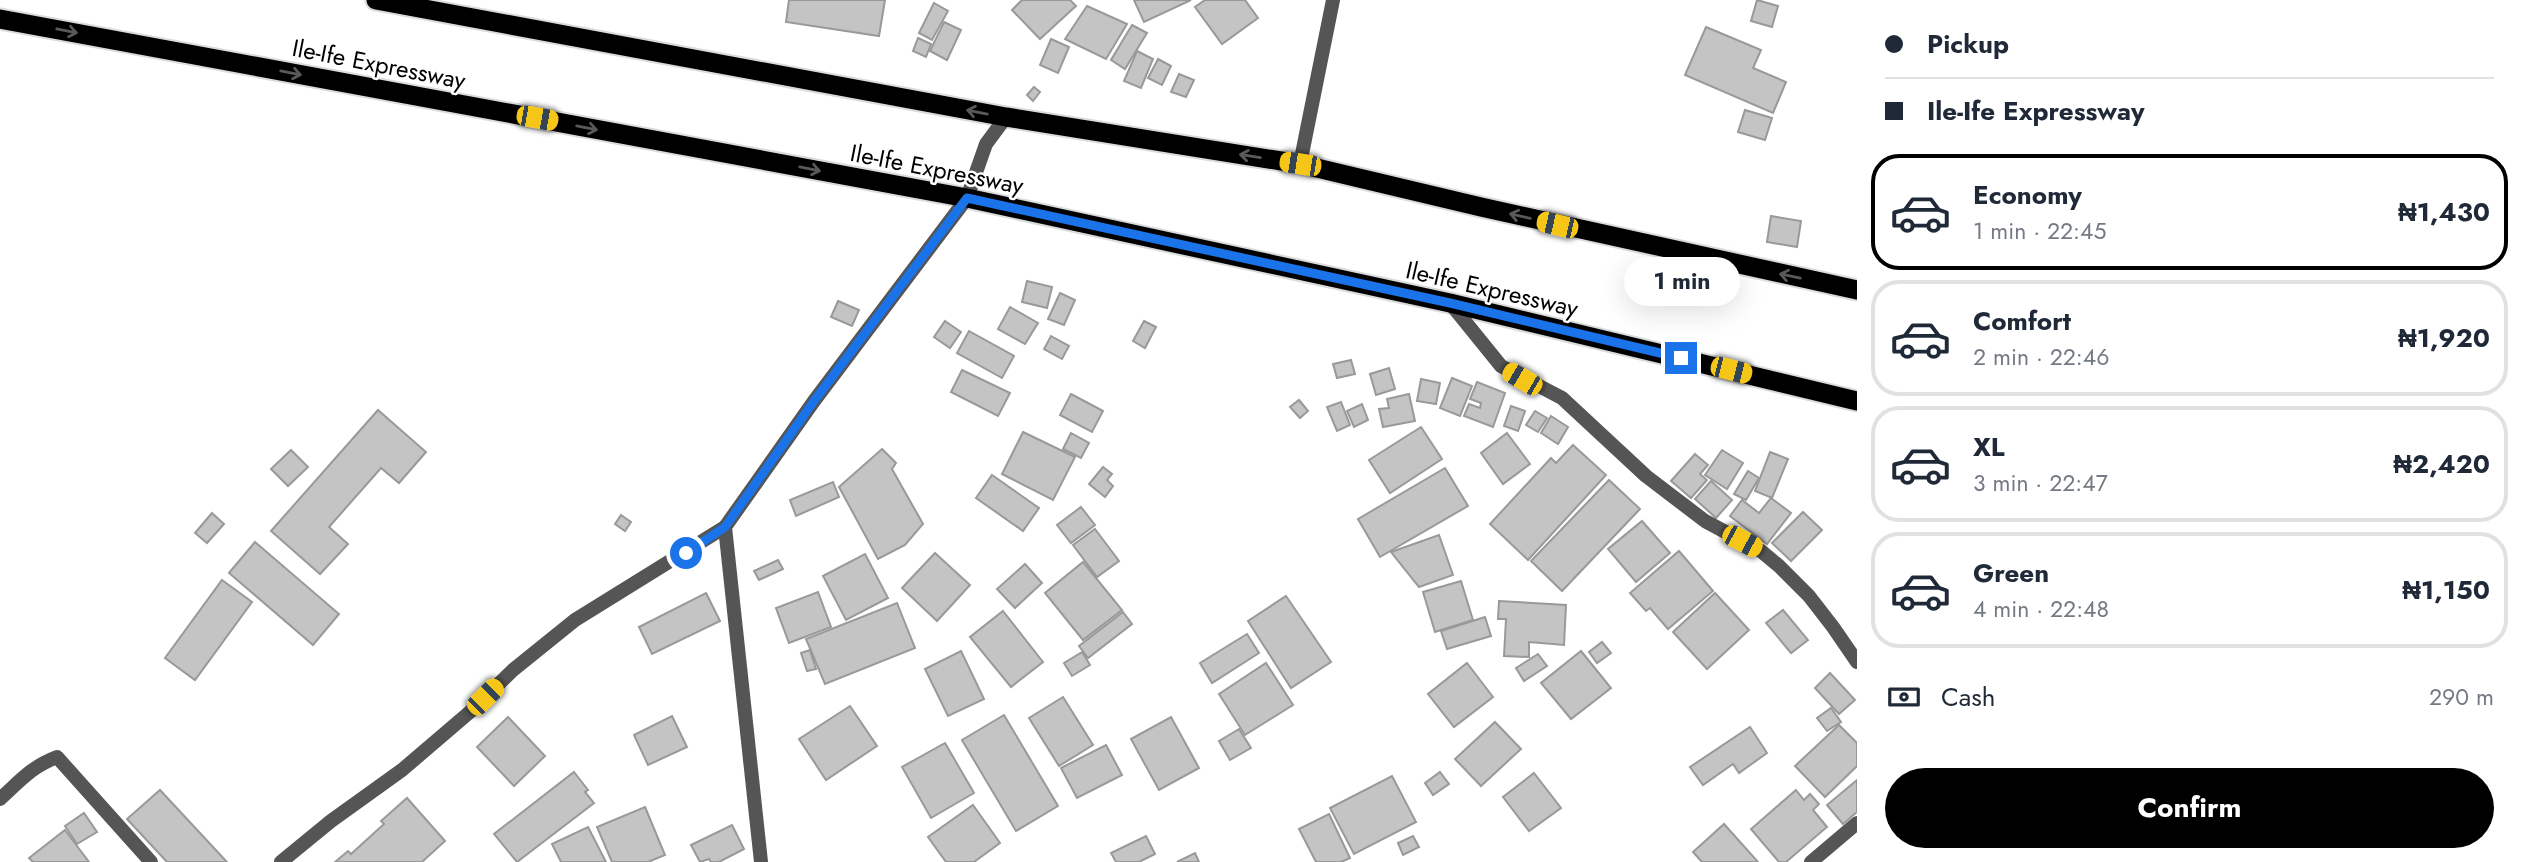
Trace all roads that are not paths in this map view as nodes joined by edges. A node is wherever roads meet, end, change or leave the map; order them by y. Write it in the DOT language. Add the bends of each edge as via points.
graph roads {
  1 [pos="376,0"];
  2 [pos="1333,0"];
  3 [pos="0,19"];
  4 [pos="1006,117"];
  5 [pos="1300,164"];
  6 [pos="967,198"];
  7 [pos="1857,290"];
  8 [pos="1450,303"];
  9 [pos="1857,401"];
  10 [pos="725,527"];
  11 [pos="1857,662"];
  12 [pos="0,799"];
  13 [pos="1857,823"];
  14 [pos="151,862"];
  15 [pos="281,862"];
  16 [pos="761,862"];
  17 [pos="1811,862"];
  4 -- 1 [label="highway, one-way"];
  2 -- 5 [label="street"];
  3 -- 6 [label="highway, Ile-Ife Expressway, one-way"];
  5 -- 4 [label="highway, one-way"];
  4 -- 6 [label="street" via="986,144"];
  7 -- 5 [label="highway, one-way"];
  6 -- 8 [label="highway, Ile-Ife Expressway"];
  6 -- 10 [label="street"];
  8 -- 9 [label="highway, Ile-Ife Expressway"];
  8 -- 11 [label="street" via="1501,366 1562,398 1646,476 1705,521 1779,566 1808,596"];
  10 -- 15 [label="street" via="575,620 402,770"];
  10 -- 16 [label="street"];
  12 -- 14 [label="street" via="25,774 57,757"];
  13 -- 17 [label="street"];
}
